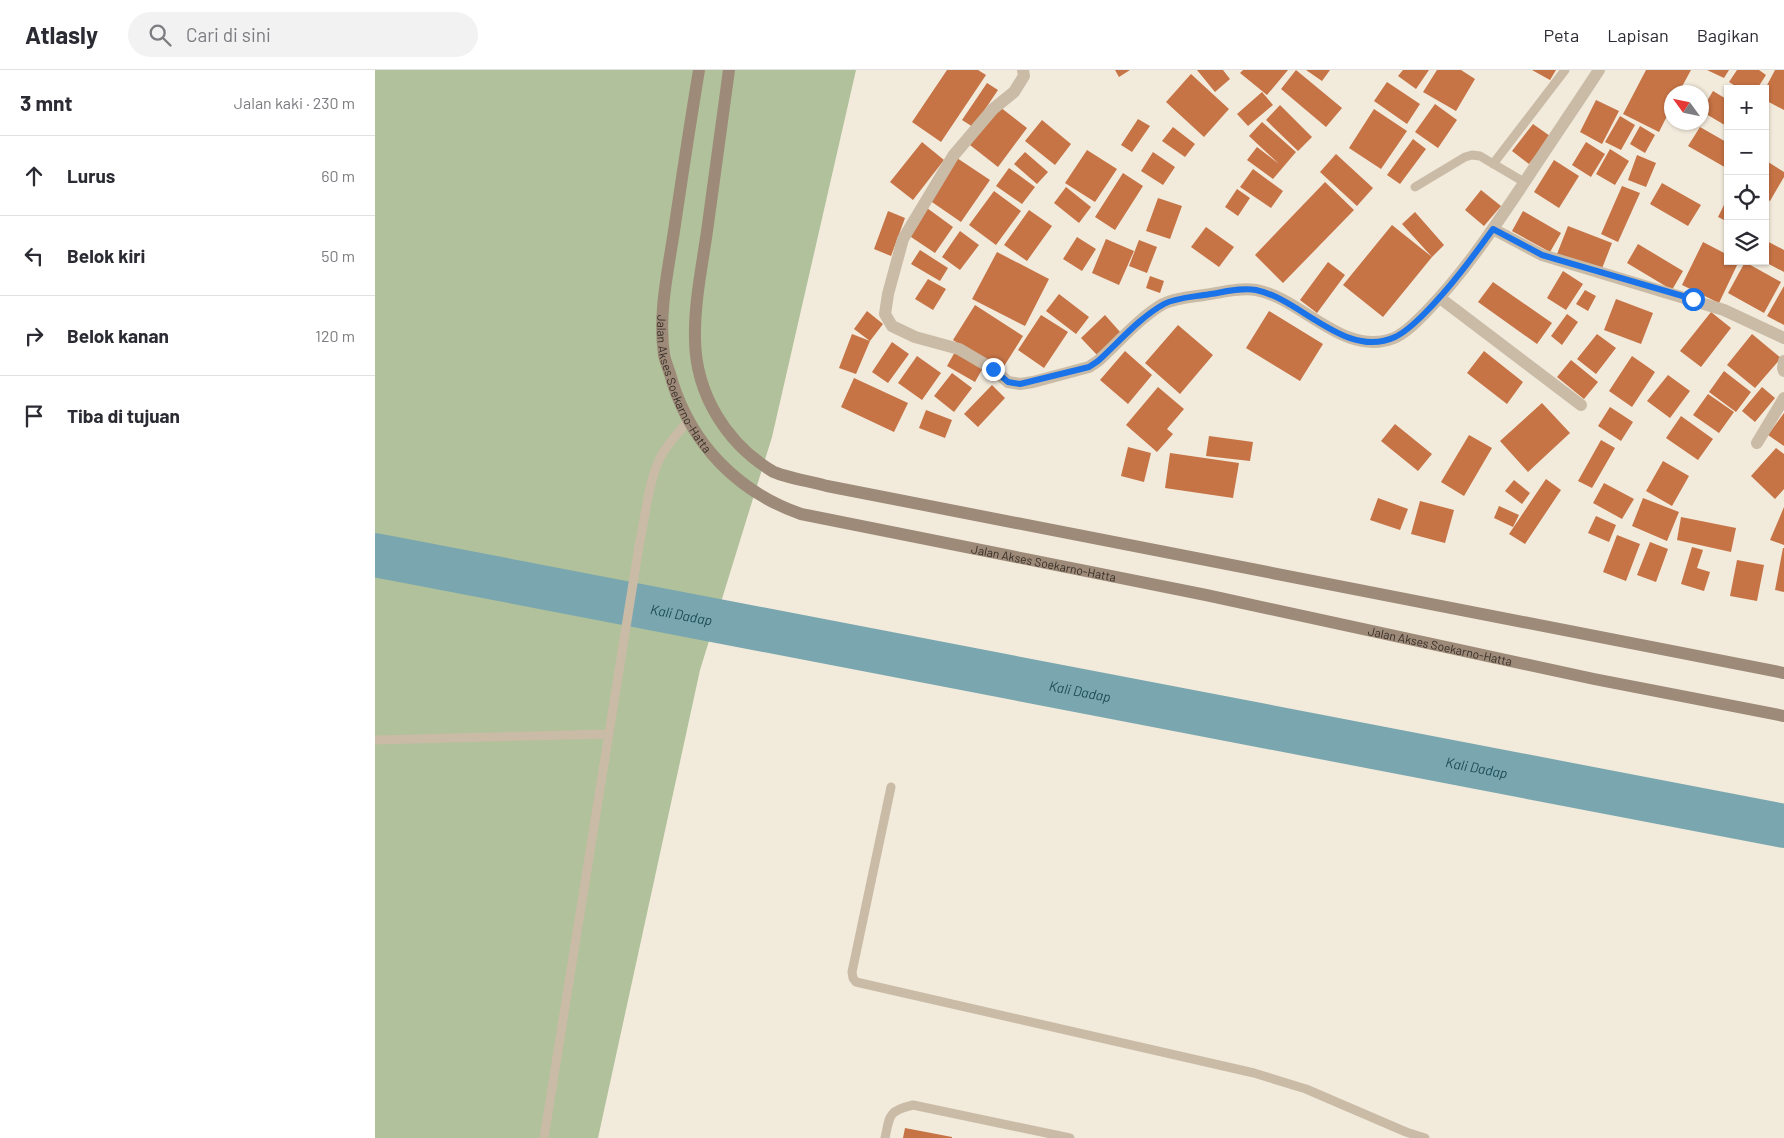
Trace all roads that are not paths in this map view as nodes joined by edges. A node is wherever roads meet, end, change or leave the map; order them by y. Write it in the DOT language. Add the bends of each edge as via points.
graph roads {
  1 [pos="699,70"];
  2 [pos="729,70"];
  3 [pos="1023,70"];
  4 [pos="1565,70"];
  5 [pos="1599,70"];
  6 [pos="1493,164"];
  7 [pos="1524,182"];
  8 [pos="1415,187"];
  9 [pos="1493,229"];
  10 [pos="1440,298"];
  11 [pos="1784,338"];
  12 [pos="1784,362"];
  13 [pos="1784,371"];
  14 [pos="1784,398"];
  15 [pos="1581,405"];
  16 [pos="689,420"];
  17 [pos="1757,443"];
  18 [pos="1784,673"];
  19 [pos="1784,716"];
  20 [pos="609,734"];
  21 [pos="375,740"];
  22 [pos="891,787"];
  23 [pos="544,1138"];
  24 [pos="885,1138"];
  25 [pos="1070,1138"];
  26 [pos="1425,1138"];
  1 -- 16 [label="main road, Jalan Akses Soekarno-Hatta" via="663,323 665,356 675,390"];
  2 -- 18 [label="main road, Jalan Akses Soekarno-Hatta" via="698,296 695,341 702,382 721,425 741,448 773,472 846,490"];
  3 -- 10 [label="street" via="1024,76 1014,92 993,109 953,156 903,239 885,314 891,326 915,337 959,349 1008,382 1020,384 1089,367 1151,313 1176,300 1241,289 1257,290 1344,336 1378,342 1395,337 1415,323"];
  4 -- 6 [label="lane"];
  5 -- 7 [label="street"];
  6 -- 7 [label="lane"];
  6 -- 8 [label="lane" via="1480,156 1465,157"];
  7 -- 9 [label="street"];
  9 -- 10 [label="street"];
  9 -- 11 [label="street" via="1542,255 1724,310"];
  10 -- 15 [label="street"];
  12 -- 13 [label="street"];
  14 -- 17 [label="street"];
  16 -- 19 [label="main road, Jalan Akses Soekarno-Hatta" via="717,460 733,476 779,506 801,514"];
  16 -- 20 [label="lane" via="657,464 639,546"];
  20 -- 21 [label="lane"];
  20 -- 23 [label="lane"];
  22 -- 26 [label="lane" via="852,972 856,982 1254,1073 1306,1089"];
  24 -- 25 [label="lane" via="890,1116 899,1108 913,1105"];
}
